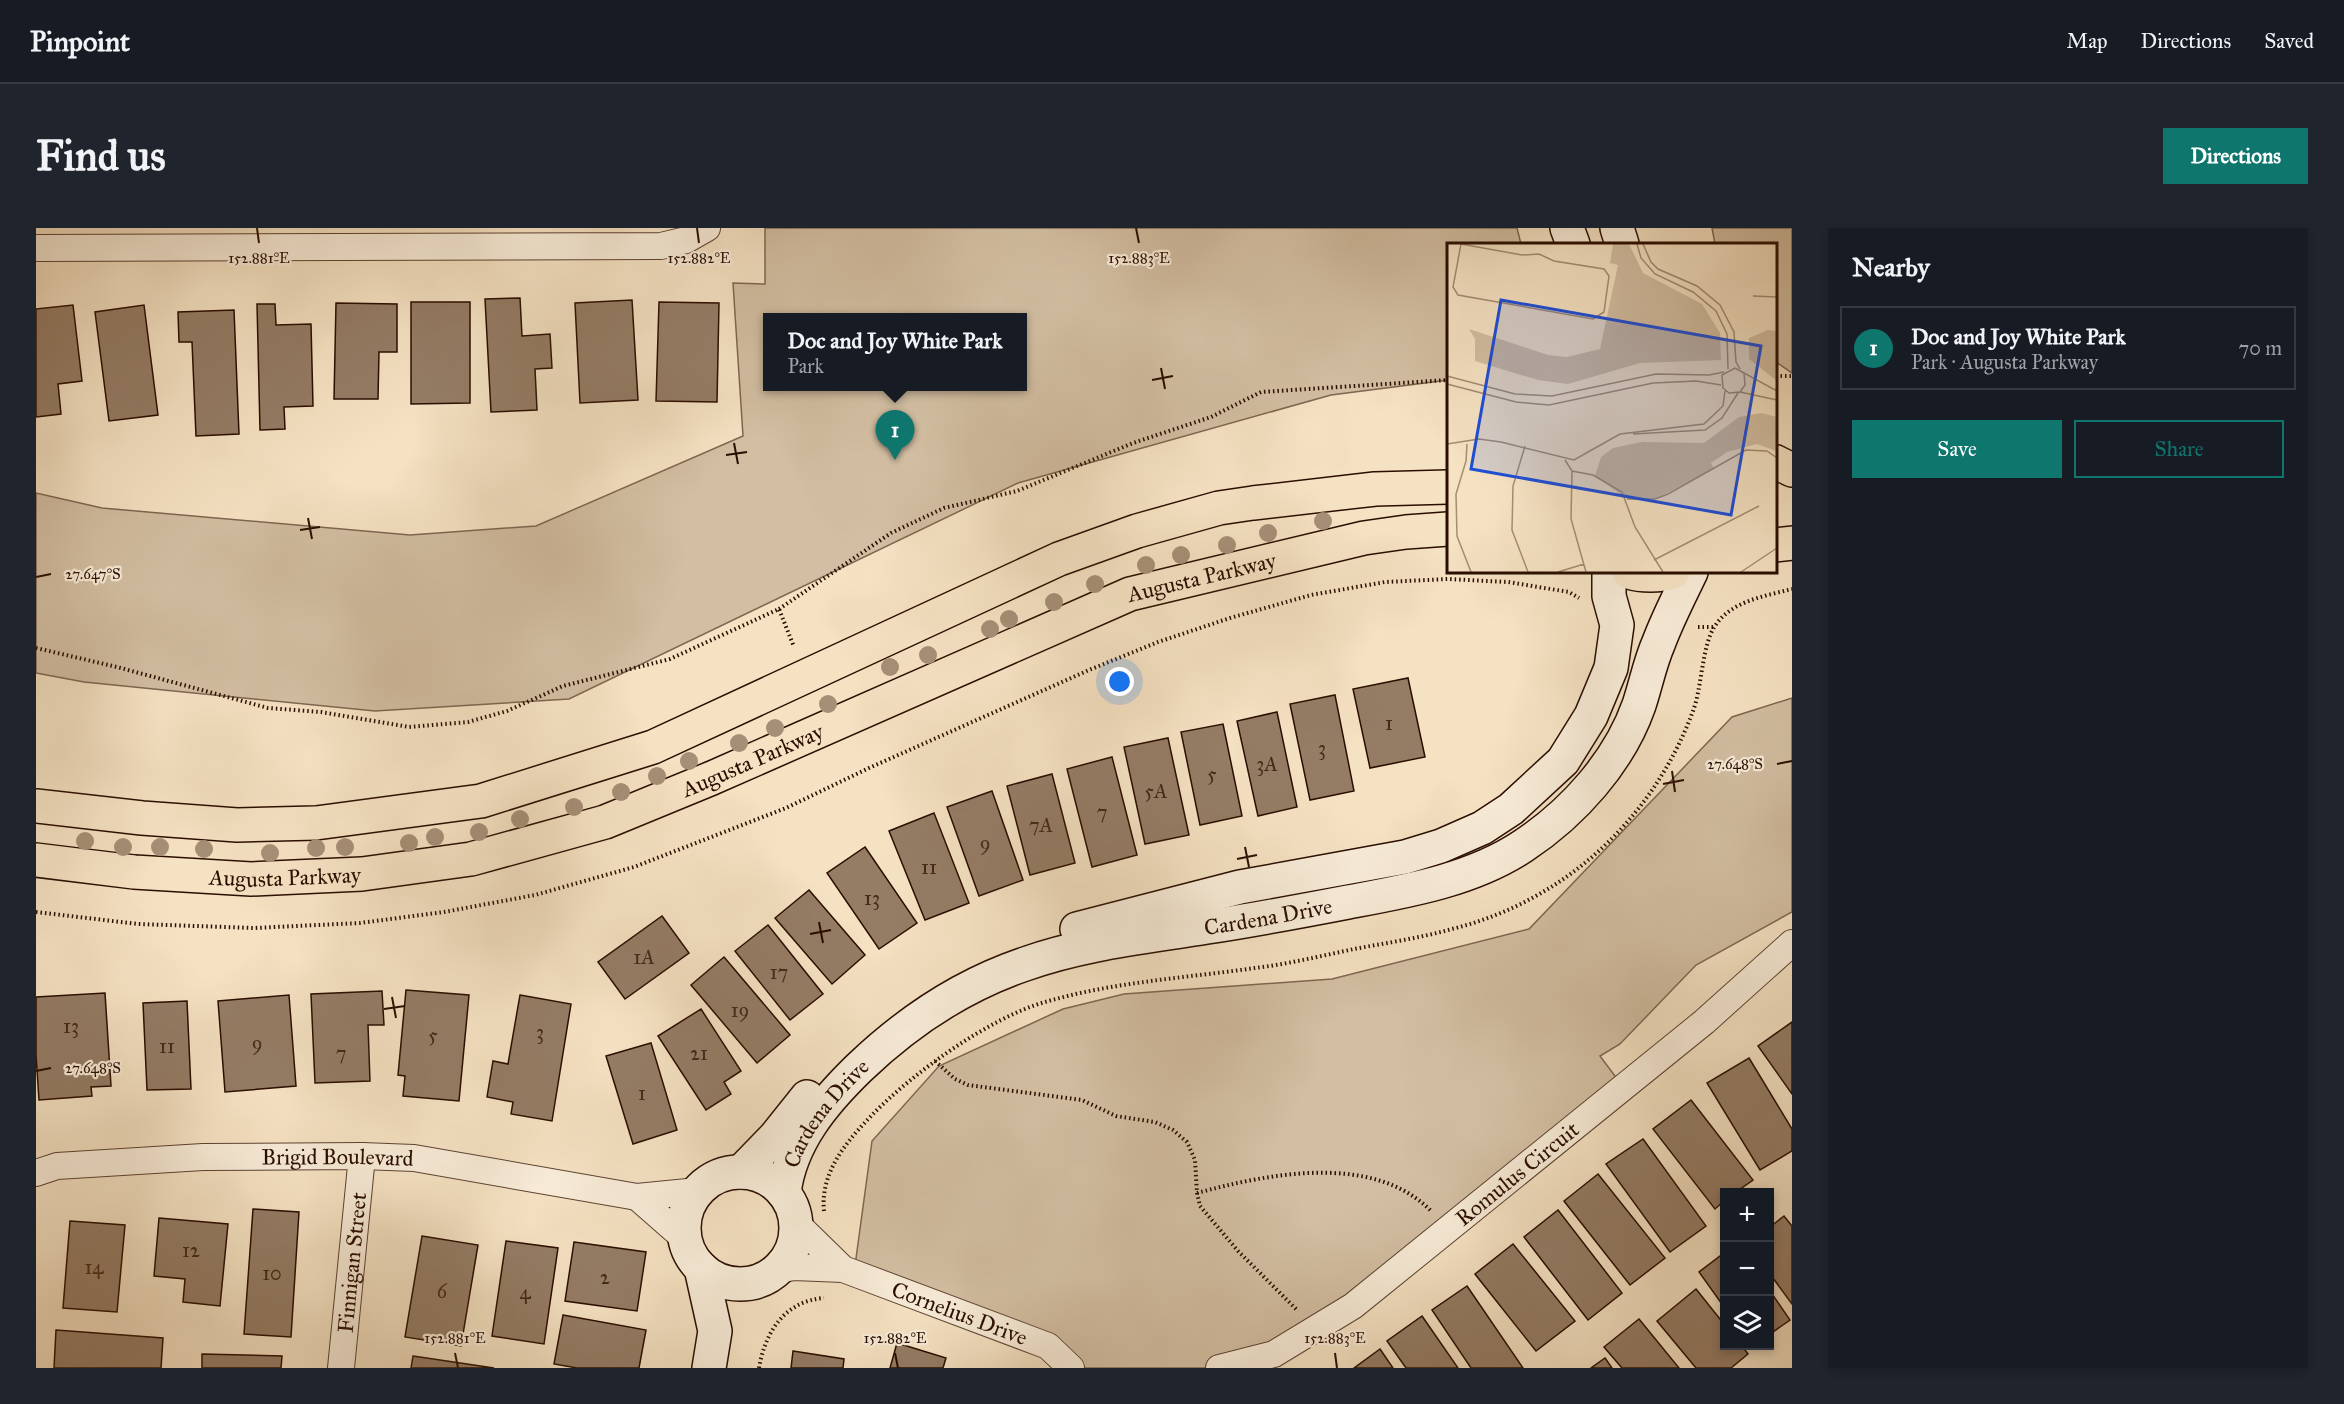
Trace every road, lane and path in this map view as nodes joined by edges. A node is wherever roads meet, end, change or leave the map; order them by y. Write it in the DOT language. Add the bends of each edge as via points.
graph roads {
  1 [pos="707,228"];
  2 [pos="1567,228"];
  3 [pos="1617,228"];
  4 [pos="1573,243"];
  5 [pos="1622,243"];
  6 [pos="36,248"];
  7 [pos="1447,380"];
  8 [pos="1777,462"];
  9 [pos="1792,470"];
  10 [pos="1447,486"];
  11 [pos="1447,529"];
  12 [pos="1792,543"];
  13 [pos="1777,545"];
  14 [pos="1609,573"];
  15 [pos="1633,573"];
  16 [pos="1670,573"];
  17 [pos="1691,573"];
  18 [pos="1792,589"];
  19 [pos="779,609"];
  20 [pos="1617,625"];
  21 [pos="1665,627"];
  22 [pos="1714,627"];
  23 [pos="794,647"];
  24 [pos="36,648"];
  25 [pos="36,806"];
  26 [pos="36,860"];
  27 [pos="36,912"];
  28 [pos="1792,943"];
  29 [pos="935,1061"];
  30 [pos="362,1156"];
  31 [pos="741,1172"];
  32 [pos="36,1173"];
  33 [pos="698,1191"];
  34 [pos="784,1193"];
  35 [pos="1197,1193"];
  36 [pos="637,1197"];
  37 [pos="810,1219"];
  38 [pos="1449,1229"];
  39 [pos="685,1239"];
  40 [pos="700,1268"];
  41 [pos="843,1269"];
  42 [pos="778,1270"];
  43 [pos="747,1284"];
  44 [pos="1322,1324"];
  45 [pos="715,1331"];
  46 [pos="340,1368"];
  47 [pos="709,1368"];
  48 [pos="759,1368"];
  49 [pos="1071,1368"];
  50 [pos="1219,1368"];
  1 -- 6 [label="street" via="686,240 661,246"];
  2 -- 4 [label="street"];
  3 -- 5 [label="street"];
  7 -- 19 [label="path" via="1262,392 1211,417 1133,443 1017,491 944,508 891,533"];
  8 -- 9 [label="main road"];
  10 -- 25 [label="main road" via="1253,502 1137,531 1059,559 653,747 481,801 316,823 237,825"];
  11 -- 26 [label="main road, Augusta Parkway" via="1364,538 1130,594 605,822 471,859 362,874 251,879 134,872"];
  12 -- 13 [label="main road"];
  14 -- 20 [label="street, Cardena Drive" via="1609,596"];
  15 -- 16 [label="main road"];
  17 -- 21 [label="street, Cardena Drive"];
  18 -- 22 [label="path" via="1734,607"];
  19 -- 23 [label="path"];
  19 -- 24 [label="path" via="670,659 563,686 507,711 468,722 410,727 321,712 268,708"];
  20 -- 27 [label="path" via="1605,624 1594,608 1569,592 1508,582 1385,582 1311,595 1158,642 941,735 786,808 634,867 535,895 360,923 254,928 138,924"];
  20 -- 31 [label="street, Cardena Drive" via="1611,668 1591,716 1563,761 1511,808 1482,828 1405,857 1240,887 1049,936 968,968 904,1005 859,1042"];
  21 -- 22 [label="path"];
  21 -- 34 [label="street, Cardena Drive" via="1638,708 1608,764 1552,825 1523,846 1487,867 1396,893 1083,948 992,977 893,1037 834,1092 805,1131 792,1159"];
  22 -- 29 [label="path" via="1694,710 1648,799 1603,848 1568,877 1534,897 1453,929 1260,968 1104,987 1042,1003 990,1026"];
  28 -- 38 [label="street, Romulus Circuit" via="1704,1022"];
  29 -- 35 [label="path" via="955,1079 968,1084 1082,1100 1116,1116 1155,1122 1173,1130 1187,1142 1195,1160"];
  29 -- 37 [label="path" via="892,1094 855,1133 835,1160 827,1179 823,1207"];
  30 -- 32 [label="street, Brigid Boulevard" via="203,1157 57,1166"];
  30 -- 36 [label="street, Brigid Boulevard" via="414,1158"];
  30 -- 46 [label="street, Finnigan Street"];
  31 -- 33 [label="street" via="725,1174"];
  31 -- 34 [label="street" via="757,1174"];
  33 -- 36 [label="street, Brigid Boulevard"];
  33 -- 39 [label="street" via="684,1221"];
  34 -- 37 [label="street" via="793,1208"];
  35 -- 38 [label="path" via="1257,1178 1294,1174 1367,1177 1422,1202"];
  35 -- 44 [label="path" via="1200,1206 1238,1251 1298,1311"];
  36 -- 39 [label="street"];
  37 -- 41 [label="street, Cornelius Drive"];
  37 -- 42 [label="street"];
  38 -- 44 [label="street, Romulus Circuit" via="1353,1306"];
  39 -- 40 [label="street"];
  40 -- 43 [label="street" via="715,1278"];
  40 -- 45 [label="street"];
  41 -- 42 [label="street, Cornelius Drive"];
  41 -- 48 [label="path" via="835,1299 804,1301 775,1324 763,1347"];
  41 -- 49 [label="street, Cornelius Drive" via="1048,1346"];
  42 -- 43 [label="street"];
  43 -- 45 [label="street"];
  44 -- 50 [label="street, Romulus Circuit" via="1274,1354"];
  45 -- 47 [label="street"];
}
